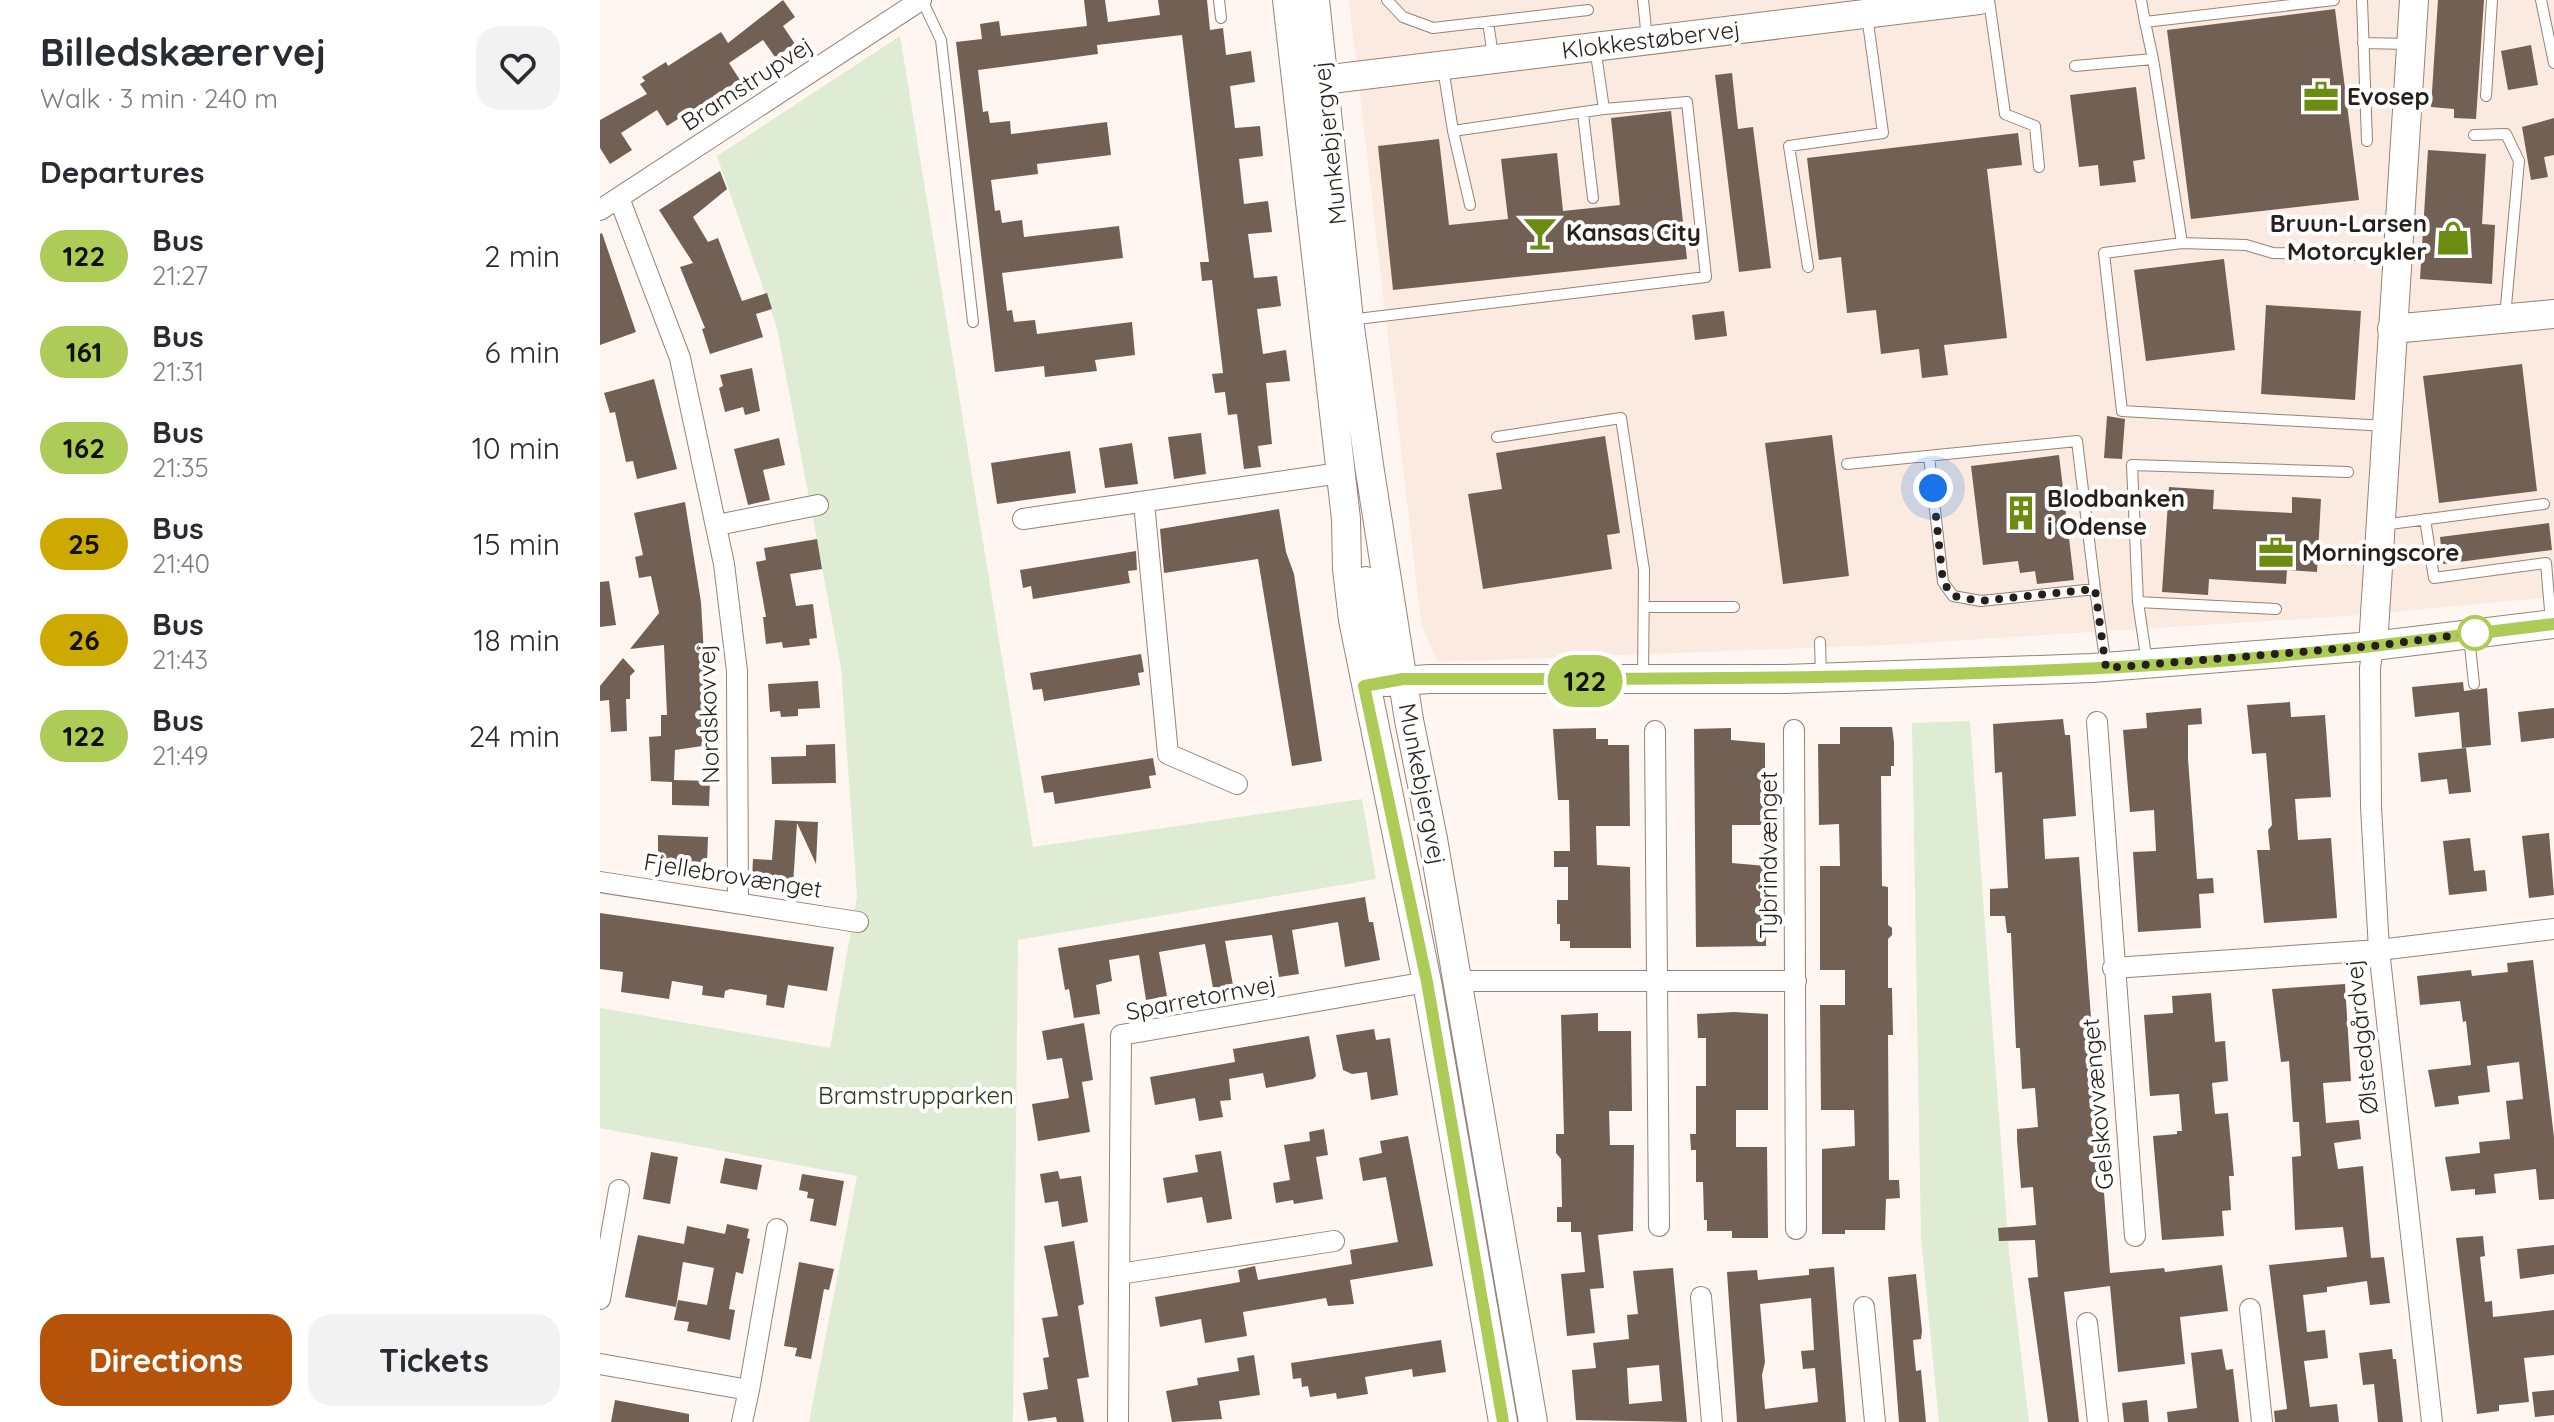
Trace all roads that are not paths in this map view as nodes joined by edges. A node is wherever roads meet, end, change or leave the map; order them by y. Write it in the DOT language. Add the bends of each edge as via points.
graph roads {
  1 [pos="921,0"];
  2 [pos="1219,0"];
  3 [pos="1287,0"];
  4 [pos="1315,0"];
  5 [pos="1387,0"];
  6 [pos="1643,0"];
  7 [pos="1979,0"];
  8 [pos="1989,0"];
  9 [pos="2141,0"];
  10 [pos="2334,0"];
  11 [pos="2362,0"];
  12 [pos="2414,0"];
  13 [pos="2492,0"];
  14 [pos="2541,0"];
  15 [pos="1588,10"];
  16 [pos="1867,13"];
  17 [pos="1221,18"];
  18 [pos="1488,22"];
  19 [pos="2145,22"];
  20 [pos="1648,41"];
  21 [pos="2363,43"];
  22 [pos="2411,44"];
  23 [pos="1595,47"];
  24 [pos="2153,59"];
  25 [pos="1493,60"];
  26 [pos="2554,63"];
  27 [pos="1442,66"];
  28 [pos="2075,66"];
  29 [pos="1323,80"];
  30 [pos="2486,96"];
  31 [pos="1604,109"];
  32 [pos="1583,114"];
  33 [pos="1453,131"];
  34 [pos="2474,135"];
  35 [pos="2367,141"];
  36 [pos="2039,167"];
  37 [pos="619,198"];
  38 [pos="1593,198"];
  39 [pos="1470,205"];
  40 [pos="600,210"];
  41 [pos="2182,243"];
  42 [pos="2397,256"];
  43 [pos="1808,267"];
  44 [pos="2554,314"];
  45 [pos="2504,319"];
  46 [pos="1349,320"];
  47 [pos="973,322"];
  48 [pos="2392,329"];
  49 [pos="2386,426"];
  50 [pos="1497,437"];
  51 [pos="1929,456"];
  52 [pos="1847,464"];
  53 [pos="2348,472"];
  54 [pos="1340,473"];
  55 [pos="1144,503"];
  56 [pos="2544,504"];
  57 [pos="818,505"];
  58 [pos="1023,519"];
  59 [pos="1346,519"];
  60 [pos="2425,519"];
  61 [pos="717,525"];
  62 [pos="2380,525"];
  63 [pos="2095,589"];
  64 [pos="2138,602"];
  65 [pos="1644,607"];
  66 [pos="1734,607"];
  67 [pos="2276,609"];
  68 [pos="2552,624"];
  69 [pos="2468,634"];
  70 [pos="1820,642"];
  71 [pos="2373,646"];
  72 [pos="2147,665"];
  73 [pos="2106,668"];
  74 [pos="1821,678"];
  75 [pos="1403,679"];
  76 [pos="1643,681"];
  77 [pos="2474,684"];
  78 [pos="1364,686"];
  79 [pos="2097,722"];
  80 [pos="1794,730"];
  81 [pos="1655,731"];
  82 [pos="1237,784"];
  83 [pos="600,882"];
  84 [pos="738,903"];
  85 [pos="858,922"];
  86 [pos="2554,929"];
  87 [pos="2379,950"];
  88 [pos="2113,968"];
  89 [pos="1457,981"];
  90 [pos="1657,981"];
  91 [pos="1796,981"];
  92 [pos="1427,982"];
  93 [pos="619,1190"];
  94 [pos="1659,1226"];
  95 [pos="777,1229"];
  96 [pos="1796,1229"];
  97 [pos="2135,1236"];
  98 [pos="1334,1241"];
  99 [pos="1119,1274"];
  100 [pos="1701,1297"];
  101 [pos="600,1299"];
  102 [pos="1864,1307"];
  103 [pos="2250,1309"];
  104 [pos="2087,1323"];
  105 [pos="600,1364"];
  106 [pos="749,1390"];
  107 [pos="742,1422"];
  108 [pos="1118,1422"];
  109 [pos="1503,1422"];
  110 [pos="1533,1422"];
  111 [pos="1712,1422"];
  112 [pos="1875,1422"];
  113 [pos="2098,1422"];
  114 [pos="2262,1422"];
  115 [pos="2432,1422"];
  1 -- 37 [label="street, Bramstrupvej"];
  1 -- 47 [label="lane" via="941,40"];
  2 -- 17 [label="lane"];
  3 -- 54 [label="street, Munkebjergvej"];
  4 -- 29 [label="street, Munkebjergvej"];
  5 -- 18 [label="lane" via="1403,17 1433,28"];
  6 -- 20 [label="lane"];
  7 -- 16 [label="street, Klokkestøbervej"];
  8 -- 36 [label="lane" via="2005,114 2035,126"];
  9 -- 19 [label="lane"];
  10 -- 19 [label="lane"];
  11 -- 21 [label="lane"];
  12 -- 22 [label="street"];
  13 -- 30 [label="lane"];
  14 -- 26 [label="lane"];
  15 -- 18 [label="lane"];
  16 -- 20 [label="street, Klokkestøbervej"];
  16 -- 43 [label="lane" via="1883,133 1789,146"];
  18 -- 25 [label="lane"];
  19 -- 24 [label="lane"];
  20 -- 23 [label="street, Klokkestøbervej"];
  21 -- 22 [label="lane"];
  21 -- 35 [label="lane"];
  22 -- 42 [label="street"];
  23 -- 25 [label="street, Klokkestøbervej"];
  23 -- 31 [label="lane"];
  24 -- 28 [label="lane"];
  24 -- 41 [label="lane"];
  25 -- 27 [label="street, Klokkestøbervej"];
  27 -- 29 [label="street, Klokkestøbervej"];
  27 -- 33 [label="lane"];
  29 -- 46 [label="street, Munkebjergvej"];
  31 -- 32 [label="lane"];
  31 -- 46 [label="lane" via="1687,102 1706,277"];
  32 -- 33 [label="lane"];
  32 -- 38 [label="lane"];
  33 -- 39 [label="lane"];
  34 -- 45 [label="lane" via="2506,134 2519,161"];
  37 -- 40 [label="street, Bramstrupvej"];
  37 -- 61 [label="street, Nordskovvej" via="680,358"];
  41 -- 42 [label="lane" via="2246,245 2273,253"];
  41 -- 49 [label="lane" via="2104,253 2122,411"];
  42 -- 48 [label="street"];
  44 -- 45 [label="street"];
  45 -- 48 [label="street"];
  46 -- 75 [label="street, Munkebjergvej"];
  48 -- 49 [label="street"];
  49 -- 62 [label="street"];
  50 -- 65 [label="lane" via="1621,418 1644,570"];
  51 -- 52 [label="lane"];
  51 -- 63 [label="lane" via="1943,582 1953,596 1981,601"];
  51 -- 63 [label="lane" via="2077,441"];
  53 -- 64 [label="lane" via="2132,465"];
  54 -- 55 [label="street"];
  54 -- 59 [label="street, Munkebjergvej"];
  55 -- 58 [label="street"];
  55 -- 82 [label="street" via="1168,754"];
  56 -- 60 [label="lane"];
  57 -- 61 [label="street"];
  59 -- 75 [label="street" via="1363,565 1383,675"];
  59 -- 78 [label="street, Munkebjergvej" via="1347,569"];
  60 -- 62 [label="lane"];
  60 -- 68 [label="lane" via="2434,578 2546,563"];
  61 -- 84 [label="street, Nordskovvej" via="737,671"];
  62 -- 71 [label="street"];
  63 -- 73 [label="lane"];
  64 -- 67 [label="lane"];
  64 -- 72 [label="lane"];
  65 -- 66 [label="lane"];
  65 -- 76 [label="lane"];
  68 -- 69 [label="street"];
  69 -- 71 [label="street"];
  69 -- 77 [label="lane"];
  70 -- 74 [label="lane"];
  71 -- 72 [label="street"];
  71 -- 87 [label="street, Ølstedgårdvej" via="2371,807"];
  72 -- 73 [label="street"];
  73 -- 74 [label="street"];
  74 -- 76 [label="street"];
  75 -- 76 [label="street"];
  75 -- 78 [label="street"];
  75 -- 89 [label="street, Munkebjergvej"];
  78 -- 92 [label="street, Munkebjergvej"];
  79 -- 88 [label="street, Gelskovvænget"];
  80 -- 91 [label="street, Tybrindvænget"];
  81 -- 90 [label="street"];
  83 -- 84 [label="street, Fjellebrovænget"];
  84 -- 85 [label="street, Fjellebrovænget"];
  86 -- 87 [label="street"];
  87 -- 88 [label="street"];
  87 -- 115 [label="street, Ølstedgårdvej"];
  88 -- 97 [label="street, Gelskovvænget"];
  89 -- 90 [label="street"];
  89 -- 110 [label="street, Munkebjergvej"];
  90 -- 91 [label="street"];
  90 -- 94 [label="street"];
  91 -- 96 [label="street, Tybrindvænget"];
  92 -- 99 [label="street, Sparretornvej" via="1121,1035"];
  92 -- 109 [label="street, Munkebjergvej"];
  93 -- 101 [label="street"];
  95 -- 106 [label="street"];
  98 -- 99 [label="street"];
  99 -- 108 [label="street, Sparretornvej"];
  100 -- 111 [label="street"];
  102 -- 112 [label="street"];
  103 -- 114 [label="street"];
  104 -- 113 [label="street"];
  105 -- 106 [label="street"];
  106 -- 107 [label="street"];
}
